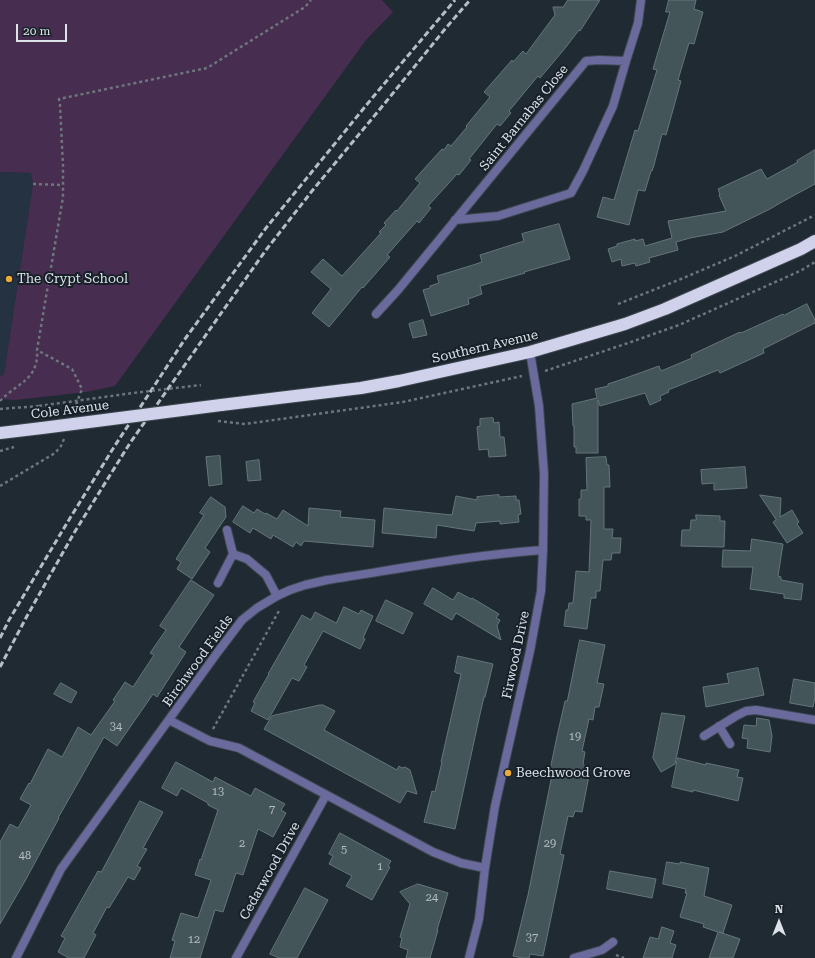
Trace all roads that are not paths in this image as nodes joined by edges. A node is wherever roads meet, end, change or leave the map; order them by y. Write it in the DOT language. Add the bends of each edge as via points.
graph roads {
  1 [pos="641,0"];
  2 [pos="626,61"];
  3 [pos="455,220"];
  4 [pos="815,240"];
  5 [pos="376,314"];
  6 [pos="530,352"];
  7 [pos="143,415"];
  8 [pos="0,432"];
  9 [pos="227,530"];
  10 [pos="543,550"];
  11 [pos="233,554"];
  12 [pos="218,583"];
  13 [pos="277,596"];
  14 [pos="169,720"];
  15 [pos="815,720"];
  16 [pos="719,726"];
  17 [pos="704,736"];
  18 [pos="730,744"];
  19 [pos="326,795"];
  20 [pos="485,868"];
  21 [pos="612,942"];
  22 [pos="16,958"];
  23 [pos="236,958"];
  24 [pos="469,958"];
  25 [pos="574,958"];
  1 -- 2 [label="street" via="638,23"];
  2 -- 3 [label="street, Saint Barnabas Close" via="586,61"];
  2 -- 3 [label="street" via="613,106 570,193 498,216"];
  3 -- 5 [label="street, Saint Barnabas Close"];
  4 -- 6 [label="highway, Southern Avenue" via="801,249 665,309 625,324"];
  6 -- 7 [label="highway, Southern Avenue, bridge" via="361,388"];
  6 -- 10 [label="street, Firwood Drive" via="542,443"];
  7 -- 8 [label="highway, Cole Avenue, bridge"];
  9 -- 11 [label="street"];
  10 -- 13 [label="street, Birchwood Fields" via="513,552 328,580 305,585"];
  10 -- 20 [label="street, Firwood Drive" via="541,591 495,806"];
  11 -- 12 [label="street"];
  11 -- 13 [label="street" via="247,559 266,575"];
  13 -- 14 [label="street, Birchwood Fields" via="242,620"];
  14 -- 19 [label="street" via="207,740 239,748"];
  14 -- 22 [label="street, Birchwood Fields" via="61,870"];
  15 -- 16 [label="street" via="756,710 746,711"];
  16 -- 17 [label="street"];
  16 -- 18 [label="street"];
  19 -- 20 [label="street" via="433,852 461,863"];
  19 -- 23 [label="street, Cedarwood Drive"];
  20 -- 24 [label="street, Firwood Drive" via="479,919"];
  21 -- 25 [label="street" via="602,950"];
}
